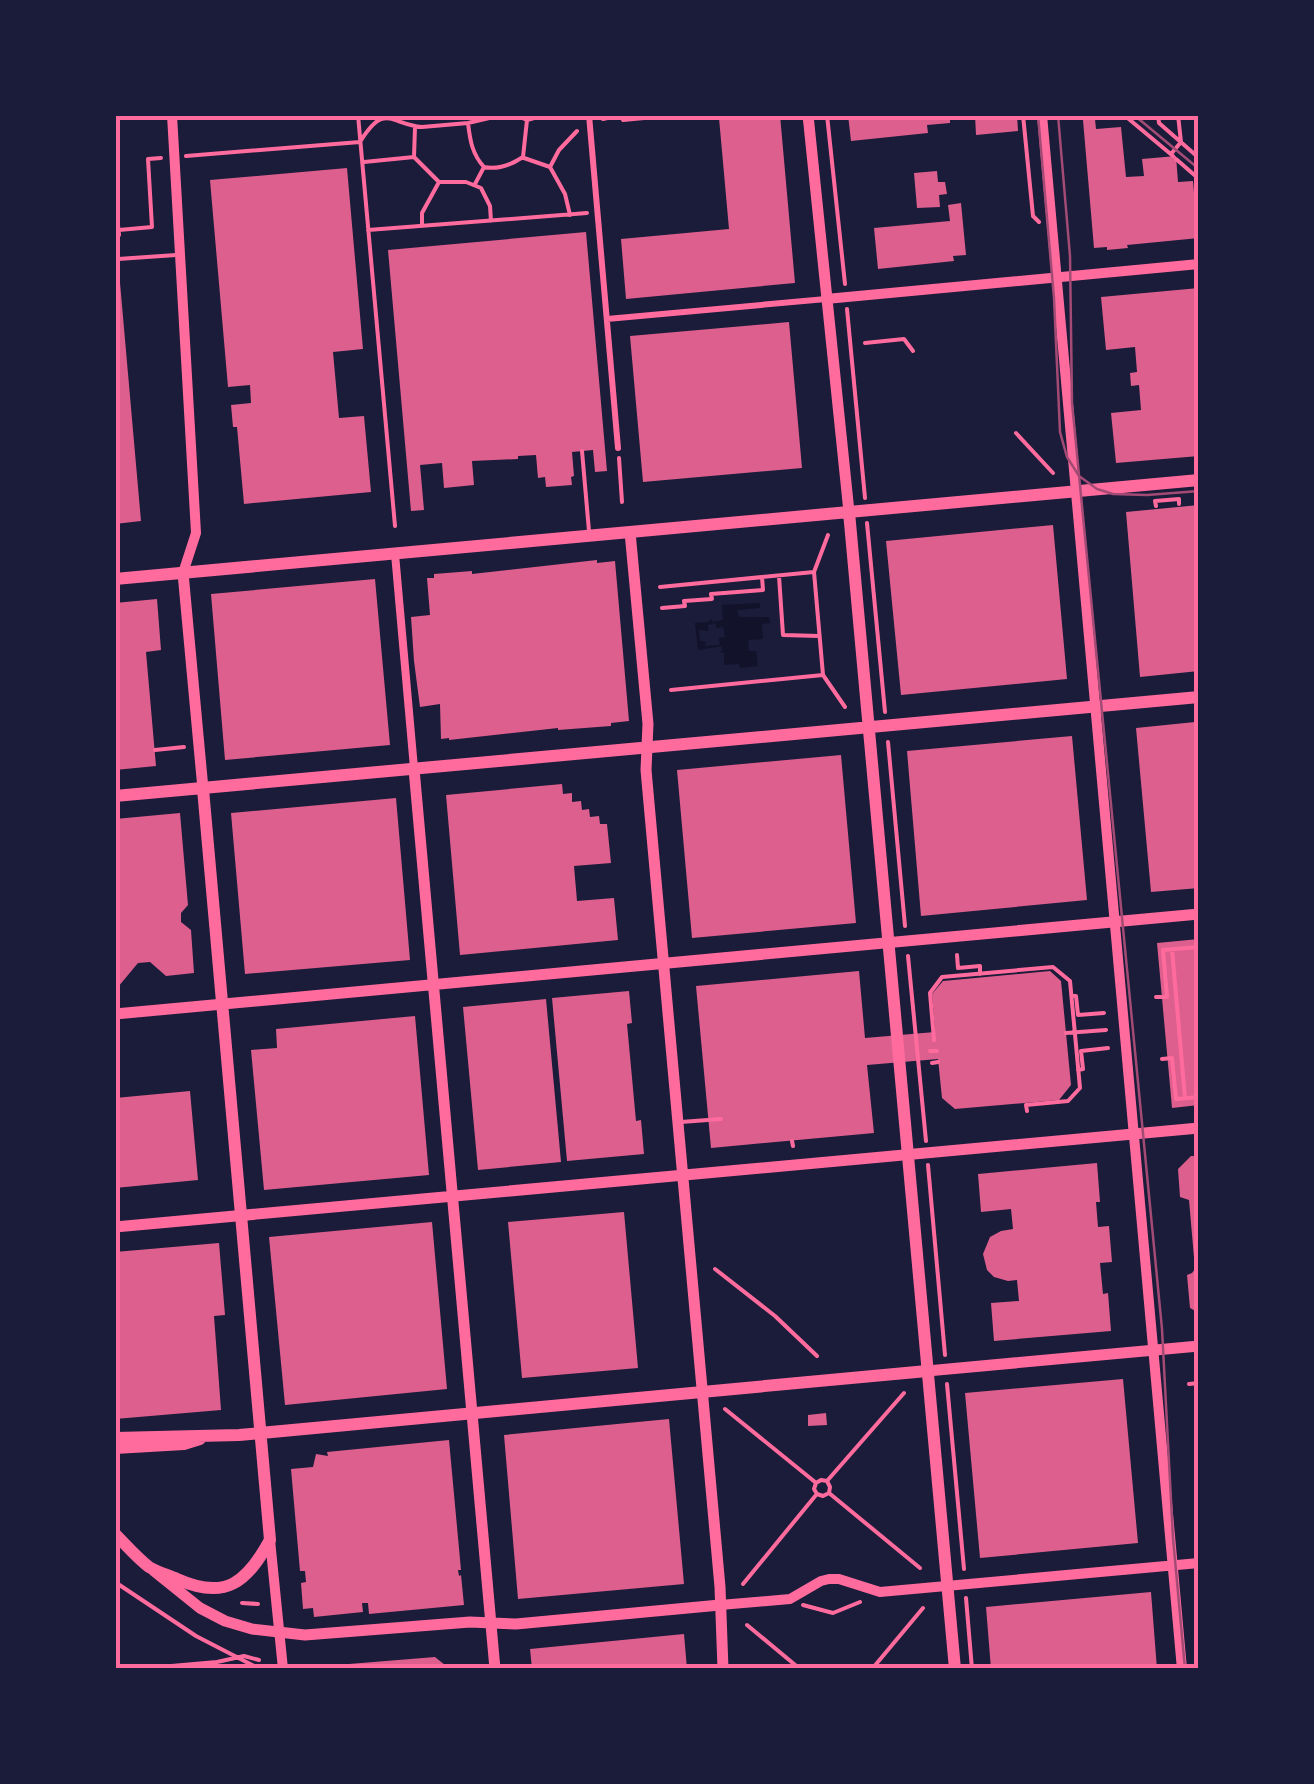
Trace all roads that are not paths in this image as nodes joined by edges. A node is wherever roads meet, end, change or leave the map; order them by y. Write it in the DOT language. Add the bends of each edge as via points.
graph roads {
  1 [pos="172,115"];
  2 [pos="808,115"];
  3 [pos="1042,115"];
  4 [pos="586,121"];
  5 [pos="180,255"];
  6 [pos="116,260"];
  7 [pos="1199,264"];
  8 [pos="1057,277"];
  9 [pos="826,299"];
  10 [pos="606,319"];
  11 [pos="618,448"];
  12 [pos="582,451"];
  13 [pos="1199,480"];
  14 [pos="1076,491"];
  15 [pos="849,512"];
  16 [pos="630,532"];
  17 [pos="590,536"];
  18 [pos="395,554"];
  19 [pos="183,573"];
  20 [pos="115,579"];
  21 [pos="1199,697"];
  22 [pos="1096,706"];
  23 [pos="868,728"];
  24 [pos="647,748"];
  25 [pos="414,769"];
  26 [pos="203,789"];
  27 [pos="115,796"];
  28 [pos="1199,914"];
  29 [pos="1115,922"];
  30 [pos="888,942"];
  31 [pos="664,963"];
  32 [pos="434,984"];
  33 [pos="222,1004"];
  34 [pos="115,1014"];
  35 [pos="721,1119"];
  36 [pos="678,1122"];
  37 [pos="1199,1128"];
  38 [pos="1134,1133"];
  39 [pos="907,1154"];
  40 [pos="683,1175"];
  41 [pos="453,1196"];
  42 [pos="241,1216"];
  43 [pos="115,1227"];
  44 [pos="1199,1346"];
  45 [pos="1154,1350"];
  46 [pos="928,1371"];
  47 [pos="703,1392"];
  48 [pos="472,1413"];
  49 [pos="261,1432"];
  50 [pos="208,1437"];
  51 [pos="115,1438"];
  52 [pos="115,1448"];
  53 [pos="115,1534"];
  54 [pos="270,1540"];
  55 [pos="1199,1562"];
  56 [pos="1173,1565"];
  57 [pos="149,1567"];
  58 [pos="947,1586"];
  59 [pos="720,1605"];
  60 [pos="491,1623"];
  61 [pos="280,1633"];
  62 [pos="283,1669"];
  63 [pos="495,1669"];
  64 [pos="724,1669"];
  65 [pos="954,1669"];
  66 [pos="1182,1669"];
  1 -- 5 [label="street"];
  2 -- 9 [label="main road"];
  3 -- 8 [label="street"];
  4 -- 10 [label="street"];
  5 -- 6 [label="lane"];
  5 -- 19 [label="street" via="196,533"];
  7 -- 8 [label="street"];
  8 -- 9 [label="street"];
  8 -- 14 [label="street"];
  9 -- 10 [label="street"];
  9 -- 15 [label="main road"];
  10 -- 11 [label="street"];
  12 -- 17 [label="lane"];
  13 -- 14 [label="main road"];
  14 -- 15 [label="main road"];
  14 -- 22 [label="street"];
  15 -- 16 [label="main road"];
  15 -- 23 [label="main road"];
  16 -- 17 [label="main road"];
  16 -- 24 [label="main road"];
  17 -- 18 [label="main road"];
  18 -- 19 [label="main road"];
  18 -- 25 [label="street"];
  19 -- 20 [label="main road"];
  19 -- 26 [label="main road"];
  21 -- 22 [label="main road"];
  22 -- 23 [label="main road"];
  22 -- 29 [label="street"];
  23 -- 24 [label="main road"];
  23 -- 30 [label="main road"];
  24 -- 25 [label="main road"];
  24 -- 31 [label="main road"];
  25 -- 26 [label="main road"];
  25 -- 32 [label="main road"];
  26 -- 27 [label="main road"];
  26 -- 33 [label="main road"];
  28 -- 29 [label="main road"];
  29 -- 30 [label="main road"];
  29 -- 38 [label="street"];
  30 -- 31 [label="main road"];
  30 -- 39 [label="main road"];
  31 -- 32 [label="main road"];
  31 -- 36 [label="main road"];
  32 -- 33 [label="main road"];
  32 -- 41 [label="main road"];
  33 -- 34 [label="main road"];
  33 -- 42 [label="main road"];
  35 -- 36 [label="lane"];
  36 -- 40 [label="main road"];
  37 -- 38 [label="main road"];
  38 -- 39 [label="main road"];
  38 -- 45 [label="street"];
  39 -- 40 [label="main road"];
  39 -- 46 [label="main road"];
  40 -- 41 [label="main road"];
  40 -- 47 [label="main road"];
  41 -- 42 [label="main road"];
  41 -- 48 [label="main road"];
  42 -- 43 [label="main road"];
  42 -- 49 [label="main road"];
  44 -- 45 [label="main road"];
  45 -- 46 [label="main road"];
  45 -- 56 [label="street"];
  46 -- 47 [label="main road"];
  46 -- 58 [label="main road"];
  47 -- 48 [label="main road"];
  47 -- 59 [label="main road"];
  48 -- 49 [label="main road"];
  48 -- 60 [label="main road"];
  49 -- 50 [label="main road"];
  49 -- 54 [label="main road"];
  50 -- 51 [label="main road"];
  50 -- 52 [label="main road"];
  53 -- 57 [label="main road"];
  54 -- 57 [label="main road" via="248,1573 222,1588 195,1587"];
  54 -- 61 [label="street"];
  55 -- 56 [label="street"];
  56 -- 58 [label="street"];
  56 -- 66 [label="street"];
  57 -- 61 [label="main road" via="214,1616"];
  58 -- 59 [label="street" via="880,1592 829,1578 790,1599"];
  58 -- 65 [label="main road"];
  59 -- 60 [label="main road"];
  59 -- 64 [label="main road"];
  60 -- 61 [label="main road"];
  60 -- 63 [label="main road"];
  61 -- 62 [label="street"];
}
